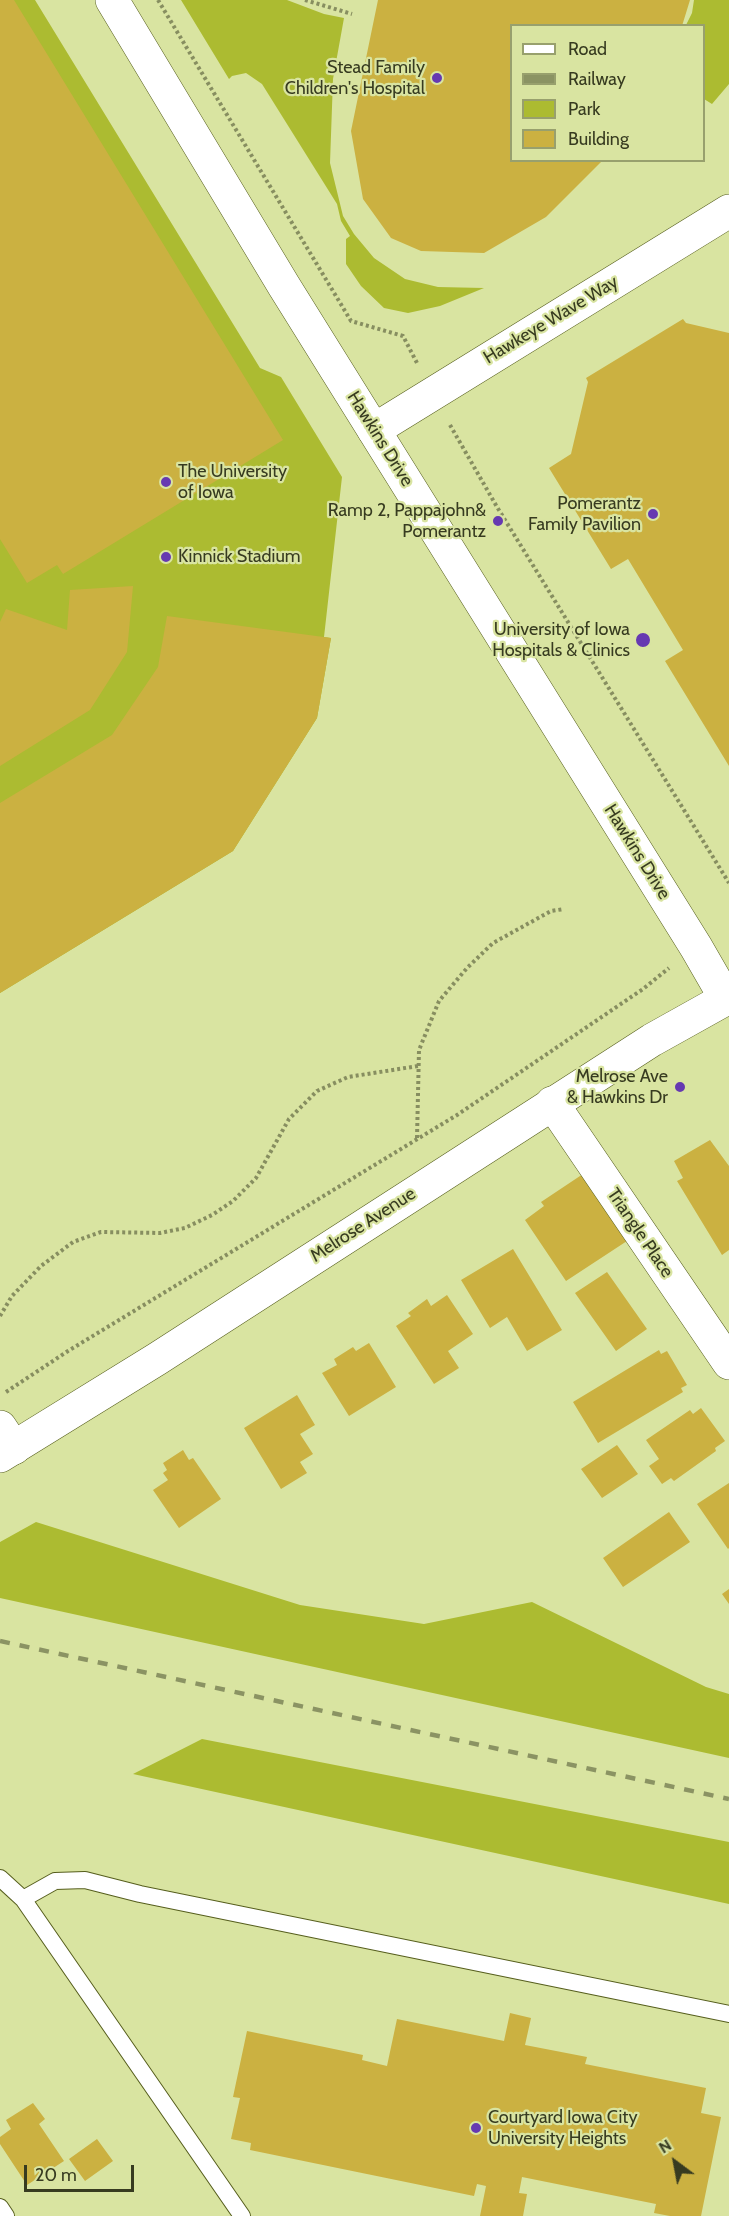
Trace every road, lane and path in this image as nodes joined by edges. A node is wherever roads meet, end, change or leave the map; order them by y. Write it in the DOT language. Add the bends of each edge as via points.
graph roads {
  1 [pos="112,0"];
  2 [pos="158,0"];
  3 [pos="305,0"];
  4 [pos="352,14"];
  5 [pos="729,212"];
  6 [pos="432,393"];
  7 [pos="374,430"];
  8 [pos="729,883"];
  9 [pos="564,909"];
  10 [pos="696,947"];
  11 [pos="728,998"];
  12 [pos="418,1066"];
  13 [pos="552,1103"];
  14 [pos="417,1139"];
  15 [pos="0,1316"];
  16 [pos="729,1363"];
  17 [pos="0,1396"];
  18 [pos="5,1444"];
  19 [pos="0,1878"];
  20 [pos="23,1899"];
  21 [pos="729,2014"];
  22 [pos="0,2207"];
  23 [pos="6,2216"];
  24 [pos="242,2216"];
  1 -- 7 [label="street, Hawkins Drive"];
  2 -- 6 [label="path" via="351,321 403,336"];
  3 -- 4 [label="path"];
  5 -- 6 [label="street, Hawkeye Wave Way"];
  6 -- 7 [label="street, Hawkeye Wave Way"];
  6 -- 8 [label="path" via="497,507"];
  7 -- 10 [label="street, Hawkins Drive"];
  9 -- 12 [label="path" via="551,911 493,943 467,968 439,1001 419,1050"];
  10 -- 11 [label="street, Hawkins Drive"];
  10 -- 14 [label="path" via="643,989"];
  11 -- 13 [label="street, Melrose Avenue" via="669,1029"];
  12 -- 14 [label="path"];
  12 -- 15 [label="path" via="348,1077 317,1091 289,1119 256,1178 233,1201 185,1227 160,1233 101,1232 73,1242 41,1266 12,1296"];
  13 -- 16 [label="street, Triangle Place"];
  13 -- 18 [label="street, Melrose Avenue" via="157,1359"];
  14 -- 17 [label="path"];
  19 -- 20 [label="lane"];
  20 -- 21 [label="lane" via="55,1881 85,1880"];
  20 -- 24 [label="lane"];
  22 -- 23 [label="lane"];
}
